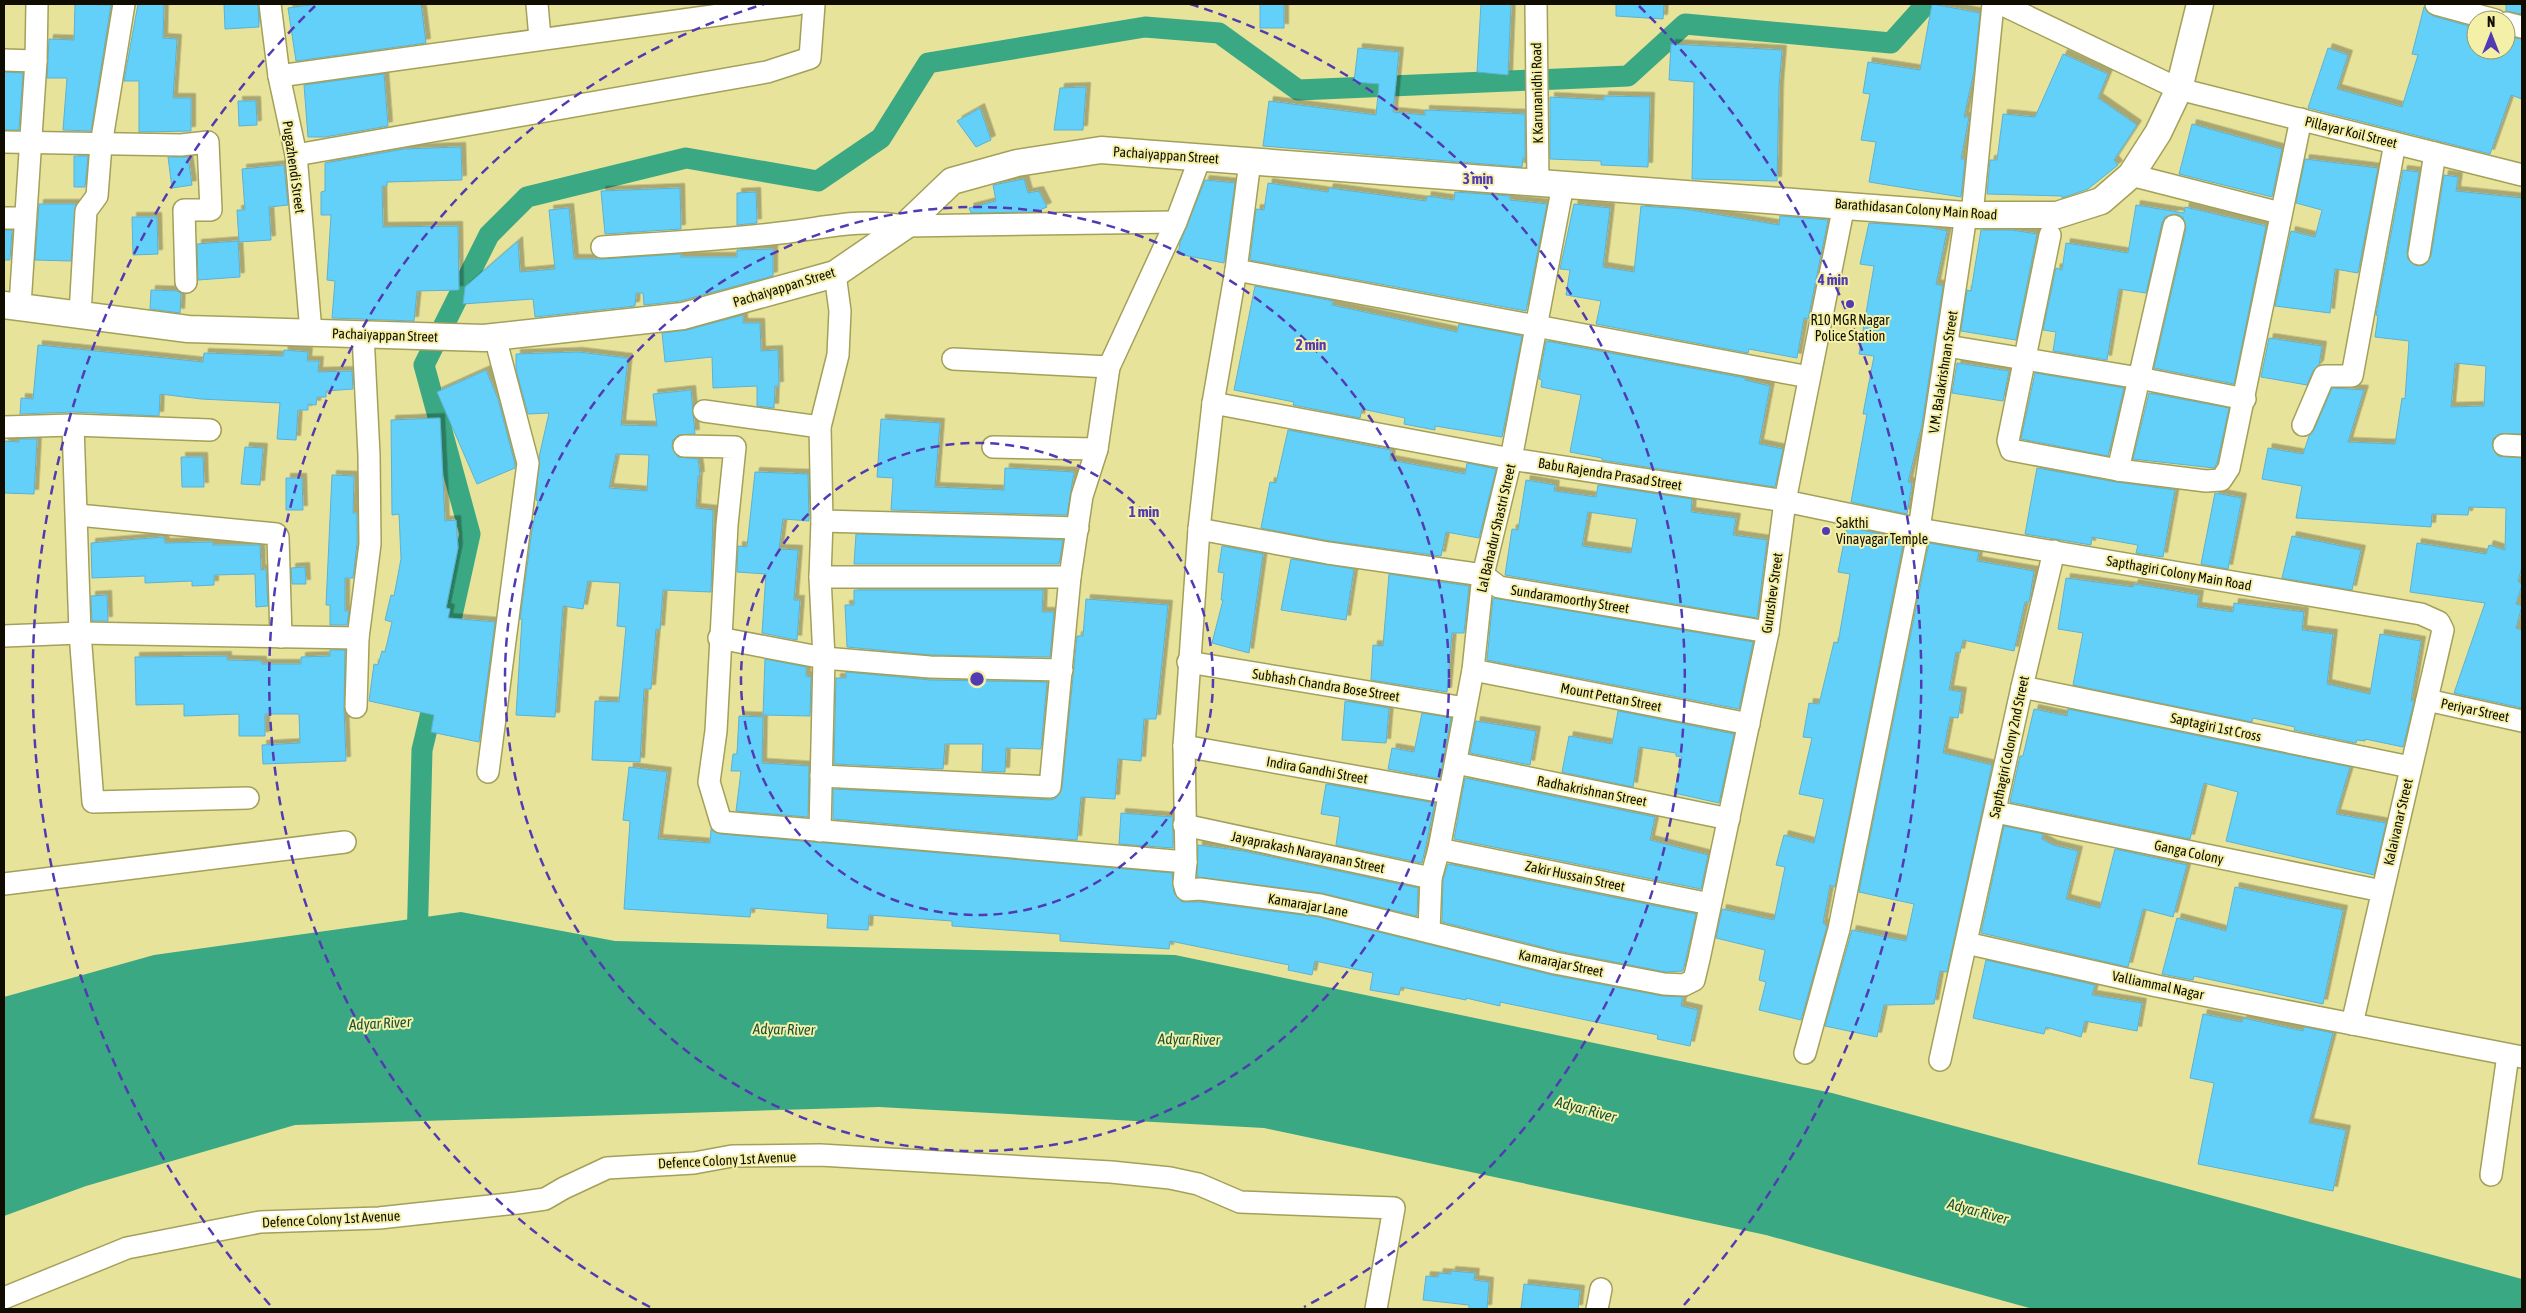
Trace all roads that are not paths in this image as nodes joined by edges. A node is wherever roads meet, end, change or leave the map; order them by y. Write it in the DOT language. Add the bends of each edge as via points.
graph roads {
  1 [pos="37,4"];
  2 [pos="124,4"];
  3 [pos="270,4"];
  4 [pos="537,4"];
  5 [pos="798,4"];
  6 [pos="814,4"];
  7 [pos="1536,4"];
  8 [pos="1993,4"];
  9 [pos="2001,4"];
  10 [pos="2200,4"];
  11 [pos="2436,4"];
  12 [pos="2466,12"];
  13 [pos="540,38"];
  14 [pos="4,60"];
  15 [pos="36,61"];
  16 [pos="280,76"];
  17 [pos="2179,89"];
  18 [pos="2300,119"];
  19 [pos="4,142"];
  20 [pos="31,143"];
  21 [pos="2395,143"];
  22 [pos="101,144"];
  23 [pos="2434,153"];
  24 [pos="296,155"];
  25 [pos="1200,158"];
  26 [pos="1250,161"];
  27 [pos="2131,175"];
  28 [pos="2522,175"];
  29 [pos="1550,184"];
  30 [pos="1844,205"];
  31 [pos="2280,213"];
  32 [pos="1969,215"];
  33 [pos="14,218"];
  34 [pos="1176,222"];
  35 [pos="905,226"];
  36 [pos="2174,226"];
  37 [pos="2050,235"];
  38 [pos="602,247"];
  39 [pos="2419,254"];
  40 [pos="1236,270"];
  41 [pos="835,274"];
  42 [pos="186,282"];
  43 [pos="12,305"];
  44 [pos="80,314"];
  45 [pos="1535,326"];
  46 [pos="311,332"];
  47 [pos="372,334"];
  48 [pos="489,338"];
  49 [pos="1947,346"];
  50 [pos="954,359"];
  51 [pos="2026,359"];
  52 [pos="1109,367"];
  53 [pos="1810,377"];
  54 [pos="2139,378"];
  55 [pos="2244,399"];
  56 [pos="1213,403"];
  57 [pos="704,411"];
  58 [pos="73,425"];
  59 [pos="2303,425"];
  60 [pos="4,427"];
  61 [pos="820,427"];
  62 [pos="210,430"];
  63 [pos="684,446"];
  64 [pos="993,447"];
  65 [pos="1097,449"];
  66 [pos="1511,459"];
  67 [pos="2118,470"];
  68 [pos="1784,501"];
  69 [pos="78,514"];
  70 [pos="822,521"];
  71 [pos="1078,528"];
  72 [pos="1199,528"];
  73 [pos="1919,528"];
  74 [pos="2054,551"];
  75 [pos="1482,575"];
  76 [pos="1070,577"];
  77 [pos="820,578"];
  78 [pos="2439,622"];
  79 [pos="1768,632"];
  80 [pos="80,633"];
  81 [pos="4,636"];
  82 [pos="281,637"];
  83 [pos="358,638"];
  84 [pos="719,638"];
  85 [pos="824,658"];
  86 [pos="1188,662"];
  87 [pos="1062,670"];
  88 [pos="1473,670"];
  89 [pos="2022,687"];
  90 [pos="2427,700"];
  91 [pos="356,707"];
  92 [pos="1465,708"];
  93 [pos="2522,721"];
  94 [pos="1749,724"];
  95 [pos="1184,746"];
  96 [pos="1456,763"];
  97 [pos="2410,767"];
  98 [pos="488,772"];
  99 [pos="821,776"];
  100 [pos="1449,794"];
  101 [pos="248,798"];
  102 [pos="1996,812"];
  103 [pos="1729,819"];
  104 [pos="1184,826"];
  105 [pos="820,831"];
  106 [pos="345,842"];
  107 [pos="1439,849"];
  108 [pos="1186,862"];
  109 [pos="1431,878"];
  110 [pos="4,884"];
  111 [pos="2382,891"];
  112 [pos="1710,904"];
  113 [pos="1429,932"];
  114 [pos="1966,943"];
  115 [pos="1694,980"];
  116 [pos="2352,1024"];
  117 [pos="1805,1052"];
  118 [pos="2515,1056"];
  119 [pos="1940,1060"];
  120 [pos="2492,1175"];
  121 [pos="4,1298"];
  122 [pos="1376,1309"];
  1 -- 15 [label="street"];
  2 -- 22 [label="street"];
  3 -- 16 [label="street, Pugazhendi Street"];
  4 -- 13 [label="street"];
  5 -- 13 [label="street"];
  6 -- 24 [label="street" via="810,58 767,72"];
  7 -- 29 [label="street, K Karunanidhi Road"];
  8 -- 32 [label="street, V.M. Balakrishnan Street"];
  9 -- 17 [label="street, Pillayar Koil Street"];
  10 -- 17 [label="main road, Barathidasan Colony Main Road"];
  11 -- 12 [label="street"];
  13 -- 16 [label="street"];
  14 -- 15 [label="street"];
  15 -- 20 [label="street"];
  16 -- 24 [label="street, Pugazhendi Street"];
  17 -- 18 [label="street, Pillayar Koil Street"];
  17 -- 27 [label="main road, Barathidasan Colony Main Road" via="2158,134"];
  18 -- 21 [label="street, Pillayar Koil Street"];
  18 -- 31 [label="street"];
  19 -- 20 [label="street"];
  20 -- 22 [label="street"];
  20 -- 33 [label="street"];
  21 -- 23 [label="street, Pillayar Koil Street"];
  21 -- 59 [label="street" via="2352,376 2324,376"];
  22 -- 42 [label="street" via="208,142 211,210 184,210"];
  22 -- 44 [label="street" via="97,196 86,211"];
  23 -- 28 [label="street, Pillayar Koil Street"];
  23 -- 39 [label="street"];
  24 -- 46 [label="street, Pugazhendi Street"];
  25 -- 26 [label="main road, Pachaiyappan Street"];
  25 -- 34 [label="street"];
  25 -- 35 [label="main road, Pachaiyappan Street" via="1101,150 1017,163 952,181"];
  26 -- 29 [label="main road, Pachaiyappan Street"];
  26 -- 40 [label="street"];
  27 -- 31 [label="street"];
  27 -- 32 [label="main road, Barathidasan Colony Main Road" via="2101,201 2057,215"];
  29 -- 30 [label="main road, Barathidasan Colony Main Road"];
  29 -- 45 [label="street, Lal Bahadur Shastri Street"];
  30 -- 32 [label="main road, Barathidasan Colony Main Road"];
  30 -- 53 [label="street, Gurushev Street"];
  31 -- 55 [label="street"];
  32 -- 49 [label="street, V.M. Balakrishnan Street"];
  33 -- 43 [label="street"];
  34 -- 35 [label="street"];
  34 -- 52 [label="street"];
  35 -- 38 [label="street" via="851,222 781,233"];
  35 -- 41 [label="main road, Pachaiyappan Street"];
  36 -- 54 [label="street"];
  37 -- 51 [label="street"];
  40 -- 45 [label="street"];
  40 -- 56 [label="street"];
  41 -- 48 [label="main road, Pachaiyappan Street" via="684,316"];
  41 -- 61 [label="street" via="840,311 838,355"];
  43 -- 44 [label="main road, Pachaiyappan Street"];
  44 -- 46 [label="main road, Pachaiyappan Street" via="188,329"];
  45 -- 53 [label="street"];
  45 -- 66 [label="street, Lal Bahadur Shastri Street"];
  46 -- 47 [label="main road, Pachaiyappan Street"];
  47 -- 48 [label="main road, Pachaiyappan Street"];
  47 -- 83 [label="street" via="370,544"];
  48 -- 98 [label="street" via="528,463"];
  49 -- 51 [label="street"];
  49 -- 73 [label="street, V.M. Balakrishnan Street"];
  50 -- 52 [label="street"];
  51 -- 54 [label="street"];
  51 -- 67 [label="street" via="2008,441 2011,450"];
  52 -- 65 [label="street"];
  53 -- 68 [label="street, Gurushev Street"];
  54 -- 55 [label="street"];
  54 -- 67 [label="street"];
  55 -- 67 [label="street" via="2230,468 2221,480"];
  56 -- 66 [label="street, Babu Rajendra Prasad Street"];
  56 -- 72 [label="street"];
  57 -- 61 [label="street"];
  58 -- 60 [label="street"];
  58 -- 62 [label="street"];
  58 -- 69 [label="street"];
  61 -- 70 [label="street"];
  63 -- 84 [label="street" via="735,447"];
  64 -- 65 [label="street"];
  65 -- 71 [label="street" via="1082,496"];
  66 -- 68 [label="street, Babu Rajendra Prasad Street"];
  66 -- 75 [label="street, Lal Bahadur Shastri Street"];
  68 -- 73 [label="street, Babu Rajendra Prasad Street"];
  68 -- 79 [label="street, Gurushev Street"];
  69 -- 80 [label="street"];
  69 -- 82 [label="street" via="276,534"];
  70 -- 71 [label="street"];
  70 -- 77 [label="street"];
  71 -- 76 [label="street"];
  72 -- 75 [label="street, Sundaramoorthy Street" via="1328,553"];
  72 -- 86 [label="street"];
  73 -- 74 [label="street, Sapthagiri Colony Main Road"];
  73 -- 117 [label="street, V.M. Balakrishnan Street" via="1839,929"];
  74 -- 78 [label="street, Sapthagiri Colony Main Road" via="2421,614"];
  74 -- 89 [label="street, Sapthagiri Colony 2nd Street"];
  75 -- 79 [label="street, Sundaramoorthy Street" via="1499,587"];
  75 -- 88 [label="street, Lal Bahadur Shastri Street"];
  76 -- 77 [label="street"];
  76 -- 87 [label="street"];
  77 -- 85 [label="street"];
  78 -- 90 [label="street, Kalaivanar Street" via="2443,630"];
  79 -- 94 [label="street, Gurushev Street"];
  80 -- 81 [label="street"];
  80 -- 82 [label="street"];
  80 -- 101 [label="street" via="93,802"];
  82 -- 83 [label="street"];
  83 -- 91 [label="street"];
  84 -- 85 [label="street"];
  84 -- 105 [label="street" via="716,731 709,782 721,822"];
  85 -- 87 [label="street" via="930,667"];
  85 -- 99 [label="street"];
  86 -- 92 [label="street, Subhash Chandra Bose Street"];
  86 -- 95 [label="street"];
  87 -- 99 [label="street" via="1050,787"];
  88 -- 92 [label="street, Lal Bahadur Shastri Street"];
  88 -- 94 [label="street, Mount Pettan Street"];
  89 -- 97 [label="street, Saptagiri 1st Cross"];
  89 -- 102 [label="street, Sapthagiri Colony 2nd Street"];
  90 -- 93 [label="street, Periyar Street"];
  90 -- 97 [label="street, Kalaivanar Street"];
  92 -- 96 [label="street, Lal Bahadur Shastri Street"];
  94 -- 103 [label="street, Gurushev Street"];
  95 -- 100 [label="street, Indira Gandhi Street"];
  95 -- 104 [label="street"];
  96 -- 100 [label="street, Lal Bahadur Shastri Street"];
  96 -- 103 [label="street, Radhakrishnan Street"];
  97 -- 111 [label="street, Kalaivanar Street"];
  99 -- 105 [label="street"];
  100 -- 107 [label="street, Lal Bahadur Shastri Street"];
  102 -- 111 [label="street, Ganga Colony"];
  102 -- 114 [label="street, Sapthagiri Colony 2nd Street"];
  103 -- 112 [label="street, Gurushev Street"];
  104 -- 108 [label="street"];
  104 -- 109 [label="street, Jayaprakash Narayanan Street"];
  105 -- 108 [label="street"];
  106 -- 110 [label="street"];
  107 -- 109 [label="street, Lal Bahadur Shastri Street"];
  107 -- 112 [label="street, Zakir Hussain Street"];
  108 -- 113 [label="street, Kamarajar Lane" via="1186,890 1200,889 1320,905"];
  109 -- 113 [label="street, Lal Bahadur Shastri Street"];
  111 -- 116 [label="street, Kalaivanar Street"];
  112 -- 115 [label="street, Gurushev Street"];
  113 -- 115 [label="street, Kamarajar Street" via="1556,964 1664,984 1684,985"];
  114 -- 116 [label="street, Valliammal Nagar" via="2157,986"];
  114 -- 119 [label="street, Sapthagiri Colony 2nd Street"];
  116 -- 118 [label="street, Valliammal Nagar"];
  118 -- 120 [label="street"];
  121 -- 122 [label="street, Defence Colony 1st Avenue" via="127,1248 260,1222 379,1218 545,1199 607,1168 694,1163 732,1156 820,1155 1110,1172 1198,1184 1240,1202 1394,1208"];
}
